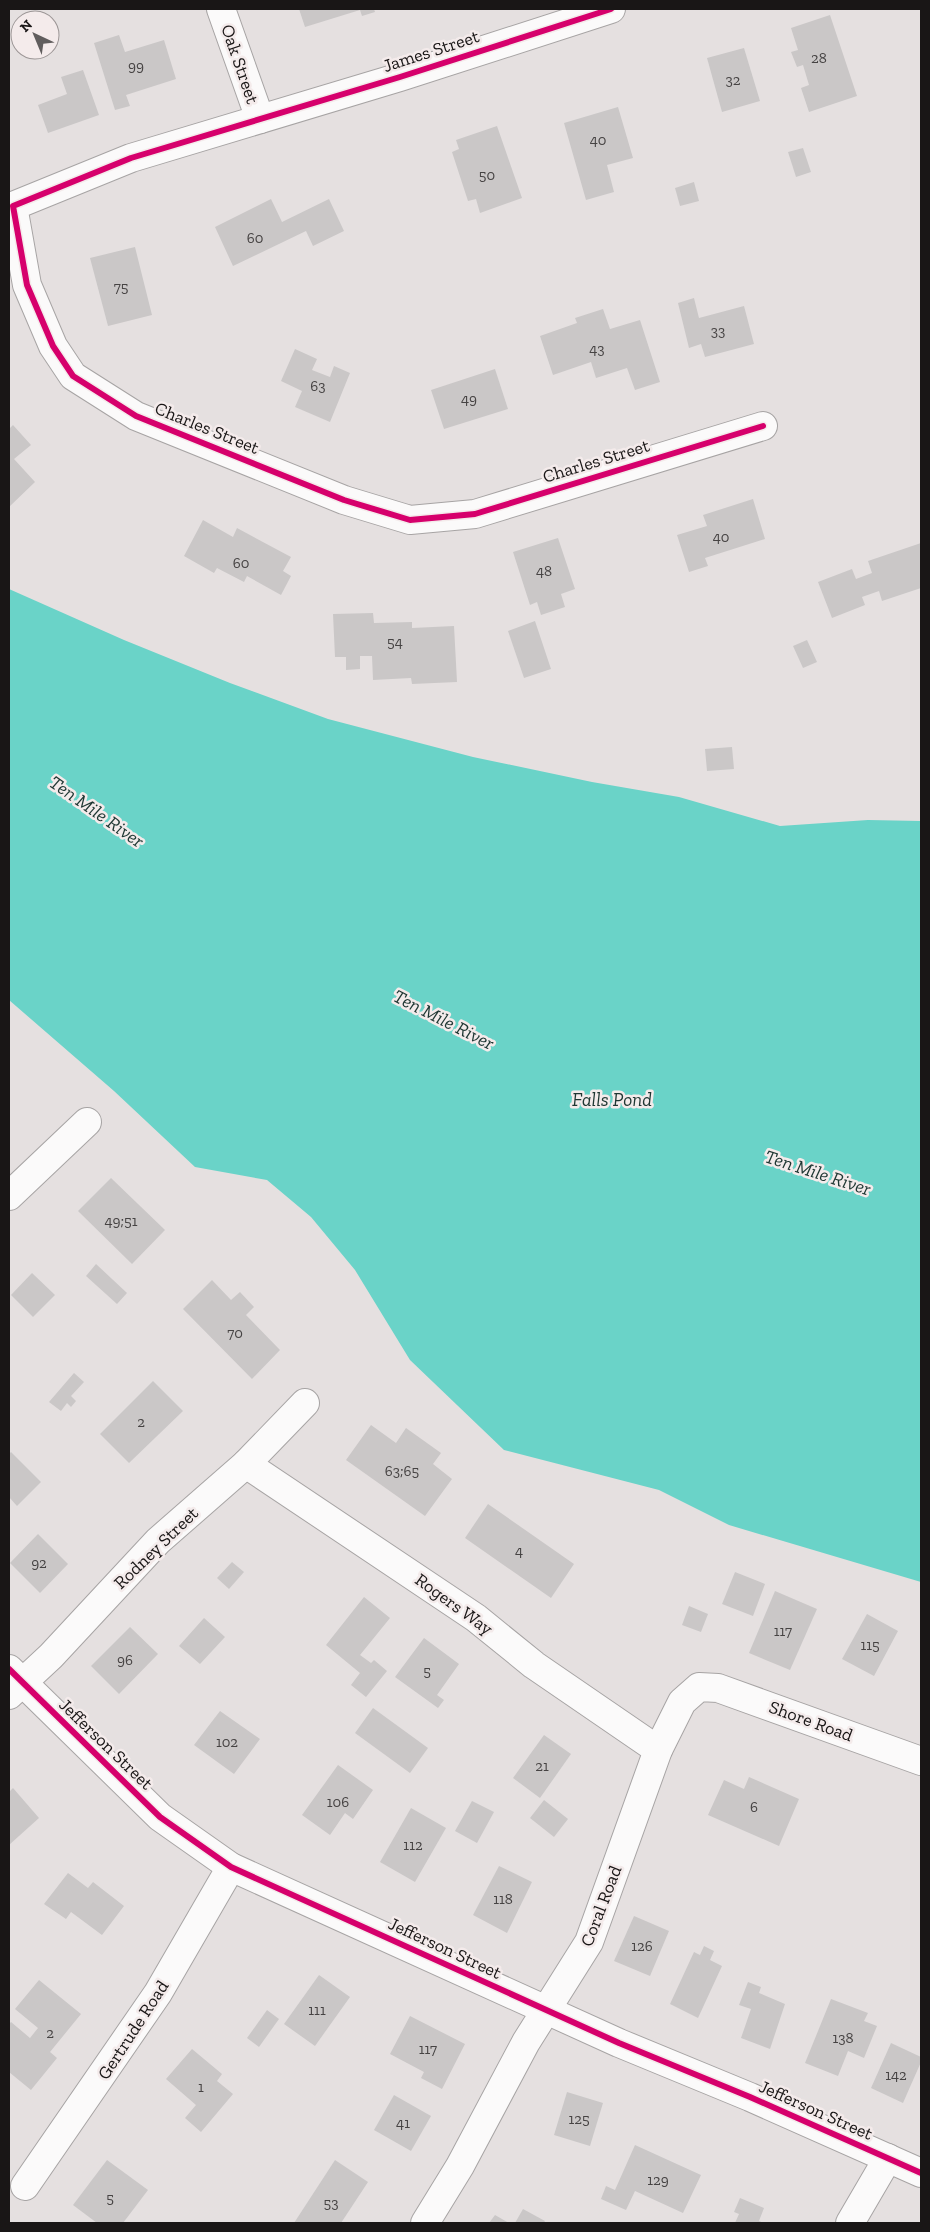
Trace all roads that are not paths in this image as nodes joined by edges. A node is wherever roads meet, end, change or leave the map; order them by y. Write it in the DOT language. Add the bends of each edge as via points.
graph roads {
  1 [pos="221,9"];
  2 [pos="611,9"];
  3 [pos="260,120"];
  4 [pos="763,426"];
  5 [pos="88,1122"];
  6 [pos="9,1196"];
  7 [pos="305,1403"];
  8 [pos="246,1464"];
  9 [pos="13,1682"];
  10 [pos="700,1687"];
  11 [pos="658,1750"];
  12 [pos="921,1761"];
  13 [pos="231,1867"];
  14 [pos="545,2010"];
  15 [pos="888,2158"];
  16 [pos="921,2173"];
  17 [pos="25,2186"];
  18 [pos="425,2223"];
  19 [pos="850,2223"];
  1 -- 3 [label="street, Oak Street"];
  2 -- 3 [label="street, James Street"];
  3 -- 4 [label="street, Charles Street" via="131,158 12,206 27,285 53,346 73,376 136,416 344,500 410,520 475,514"];
  5 -- 6 [label="street"];
  7 -- 8 [label="street, Rodney Street"];
  8 -- 9 [label="street, Rodney Street" via="158,1541 51,1656"];
  8 -- 11 [label="street, Rogers Way" via="476,1618 534,1665"];
  9 -- 13 [label="street, Jefferson Street" via="160,1817"];
  10 -- 11 [label="street, Coral Road" via="682,1702"];
  10 -- 12 [label="street, Shore Road" via="718,1688 743,1696"];
  11 -- 14 [label="street, Coral Road" via="589,1942"];
  13 -- 14 [label="street, Jefferson Street"];
  13 -- 17 [label="street, Gertrude Road" via="158,1993"];
  14 -- 15 [label="street, Jefferson Street"];
  14 -- 18 [label="street, Coral Road" via="460,2166"];
  15 -- 16 [label="street, Jefferson Street"];
  15 -- 19 [label="street"];
}
